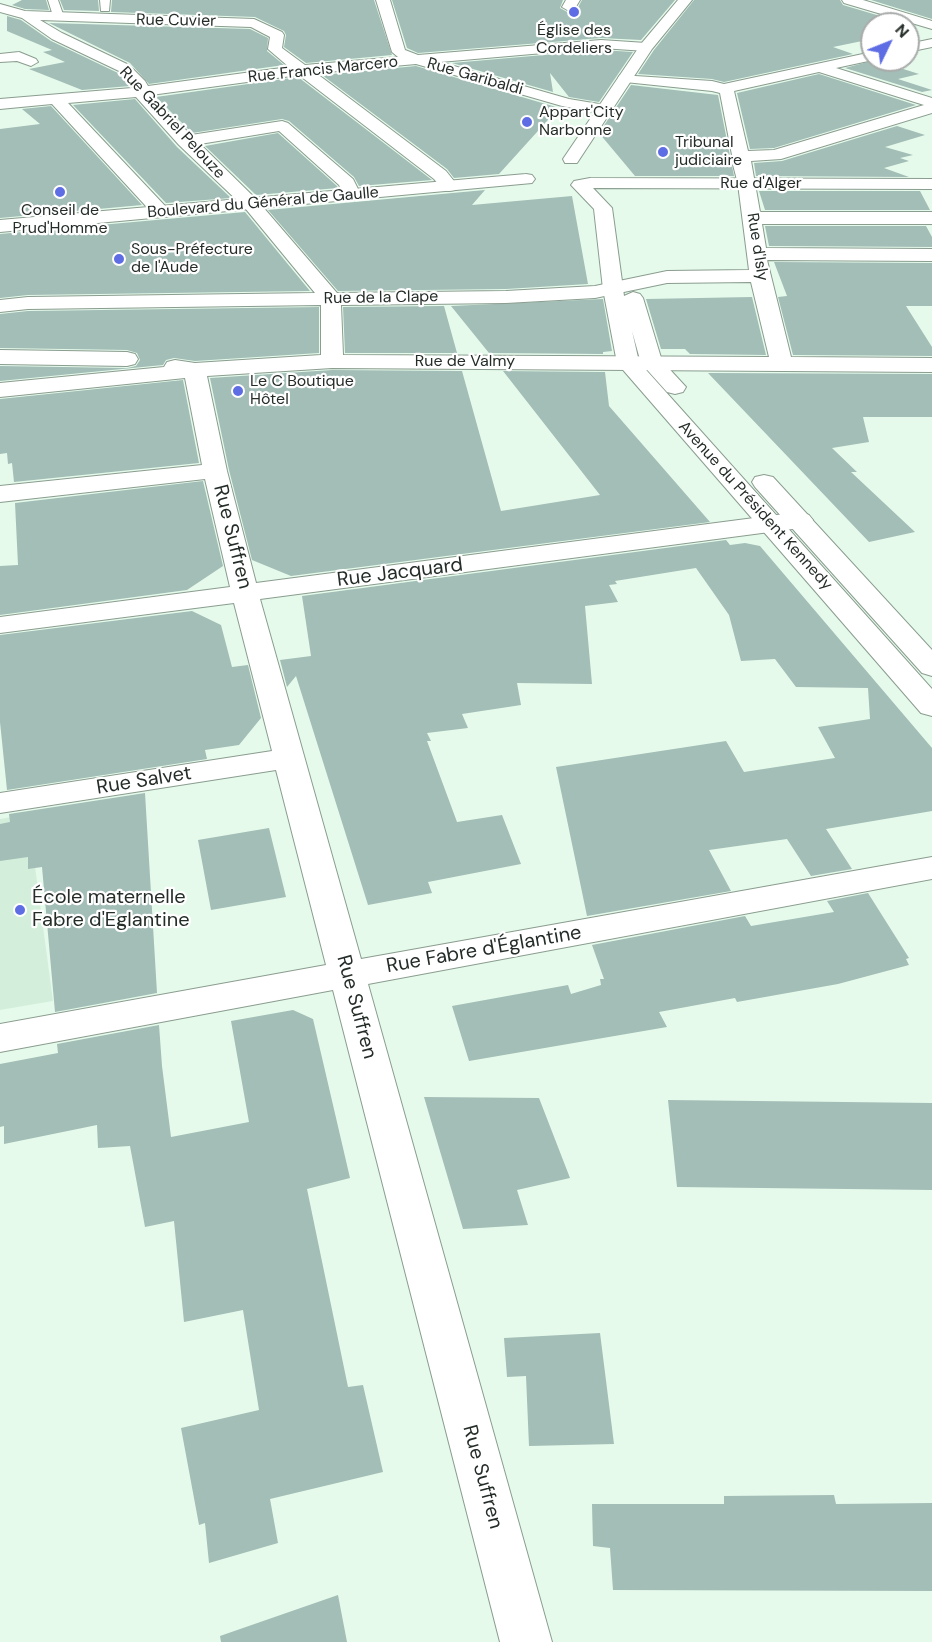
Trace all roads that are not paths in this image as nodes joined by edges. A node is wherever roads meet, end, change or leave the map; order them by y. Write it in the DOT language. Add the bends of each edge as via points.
graph roads {
  1 [pos="383,0"];
  2 [pos="685,0"];
  3 [pos="849,0"];
  4 [pos="105,4"];
  5 [pos="140,4"];
  6 [pos="0,8"];
  7 [pos="56,10"];
  8 [pos="28,18"];
  9 [pos="0,24"];
  10 [pos="932,25"];
  11 [pos="646,47"];
  12 [pos="0,58"];
  13 [pos="860,59"];
  14 [pos="416,60"];
  15 [pos="31,62"];
  16 [pos="819,68"];
  17 [pos="301,70"];
  18 [pos="626,78"];
  19 [pos="724,89"];
  20 [pos="140,92"];
  21 [pos="57,100"];
  22 [pos="0,104"];
  23 [pos="932,105"];
  24 [pos="605,109"];
  25 [pos="185,141"];
  26 [pos="739,157"];
  27 [pos="590,175"];
  28 [pos="531,176"];
  29 [pos="747,184"];
  30 [pos="932,184"];
  31 [pos="449,186"];
  32 [pos="560,186"];
  33 [pos="352,195"];
  34 [pos="251,204"];
  35 [pos="161,212"];
  36 [pos="752,218"];
  37 [pos="932,218"];
  38 [pos="0,226"];
  39 [pos="756,254"];
  40 [pos="932,255"];
  41 [pos="760,276"];
  42 [pos="613,289"];
  43 [pos="331,299"];
  44 [pos="0,306"];
  45 [pos="0,357"];
  46 [pos="332,361"];
  47 [pos="640,363"];
  48 [pos="781,363"];
  49 [pos="932,365"];
  50 [pos="195,370"];
  51 [pos="0,390"];
  52 [pos="215,471"];
  53 [pos="0,494"];
  54 [pos="800,520"];
  55 [pos="772,524"];
  56 [pos="245,593"];
  57 [pos="0,626"];
  58 [pos="932,667"];
  59 [pos="932,707"];
  60 [pos="289,758"];
  61 [pos="0,803"];
  62 [pos="932,868"];
  63 [pos="347,975"];
  64 [pos="0,1038"];
  65 [pos="526,1642"];
  1 -- 14 [label="street, Rue Garibaldi" via="399,52"];
  2 -- 11 [label="street"];
  3 -- 10 [label="street"];
  4 -- 5 [label="street"];
  4 -- 7 [label="street"];
  6 -- 8 [label="street"];
  7 -- 8 [label="street, Rue Cuvier"];
  7 -- 17 [label="street, Rue Cuvier" via="254,23 277,35 275,49"];
  8 -- 9 [label="street"];
  8 -- 20 [label="street, Rue Gabriel Pelouze" via="124,68 140,84"];
  11 -- 14 [label="street, Rue Francis Marcero" via="601,44"];
  11 -- 18 [label="street"];
  12 -- 15 [label="street" via="19,56"];
  13 -- 16 [label="street"];
  14 -- 17 [label="street, Rue Francis Marcero"];
  14 -- 24 [label="street, Rue Garibaldi" via="568,103"];
  16 -- 19 [label="street"];
  16 -- 23 [label="street"];
  17 -- 20 [label="street, Rue Francis Marcero"];
  17 -- 31 [label="street" via="440,175"];
  18 -- 19 [label="street"];
  18 -- 24 [label="street"];
  19 -- 26 [label="street, Rue d'Isly"];
  20 -- 21 [label="street, Rue Francis Marcero"];
  20 -- 25 [label="street, Rue Gabriel Pelouze"];
  21 -- 22 [label="street, Rue Francis Marcero"];
  21 -- 35 [label="street"];
  23 -- 26 [label="street" via="775,155"];
  24 -- 27 [label="street" via="565,159"];
  25 -- 33 [label="street" via="282,126 347,183"];
  25 -- 34 [label="street, Rue Gabriel Pelouze"];
  26 -- 29 [label="street, Rue d'Isly"];
  27 -- 29 [label="street, Rue d'Alger"];
  27 -- 32 [label="street"];
  27 -- 42 [label="street" via="603,208"];
  28 -- 31 [label="street, Boulevard du Général de Gaulle"];
  29 -- 30 [label="street, Rue d'Alger"];
  29 -- 36 [label="street, Rue d'Isly"];
  31 -- 33 [label="street, Boulevard du Général de Gaulle"];
  33 -- 34 [label="street, Boulevard du Général de Gaulle"];
  34 -- 35 [label="street, Boulevard du Général de Gaulle"];
  34 -- 43 [label="street, Rue Gabriel Pelouze"];
  35 -- 38 [label="street, Boulevard du Général de Gaulle"];
  36 -- 37 [label="street"];
  36 -- 39 [label="street, Rue d'Isly"];
  39 -- 40 [label="street"];
  39 -- 41 [label="street, Rue d'Isly"];
  41 -- 42 [label="street, Rue de la Clape" via="667,277"];
  41 -- 48 [label="street, Rue d'Isly"];
  42 -- 43 [label="street, Rue de la Clape" via="506,297"];
  42 -- 47 [label="street"];
  43 -- 44 [label="street, Rue de la Clape"];
  43 -- 46 [label="street"];
  45 -- 50 [label="street, Rue de Valmy" via="135,359"];
  46 -- 47 [label="street, Rue de Valmy"];
  46 -- 50 [label="street, Rue de Valmy"];
  47 -- 48 [label="street, Rue de Valmy"];
  47 -- 54 [label="street, Avenue du Président Kennedy"];
  47 -- 55 [label="street, Avenue du Président Kennedy"];
  48 -- 49 [label="street, Rue de Valmy"];
  50 -- 51 [label="street"];
  50 -- 52 [label="street, Rue Suffren"];
  52 -- 53 [label="street"];
  52 -- 56 [label="street, Rue Suffren"];
  54 -- 55 [label="street, Rue Jacquard"];
  54 -- 58 [label="street, Avenue du Président Kennedy"];
  55 -- 56 [label="street, Rue Jacquard"];
  55 -- 59 [label="street, Avenue du Président Kennedy"];
  56 -- 57 [label="street, Rue Jacquard"];
  56 -- 60 [label="street, Rue Suffren"];
  60 -- 61 [label="street, Rue Salvet"];
  60 -- 63 [label="street, Rue Suffren"];
  62 -- 63 [label="street, Rue Fabre d'Églantine"];
  63 -- 64 [label="street, Rue Fabre d'Églantine"];
  63 -- 65 [label="street, Rue Suffren"];
}
